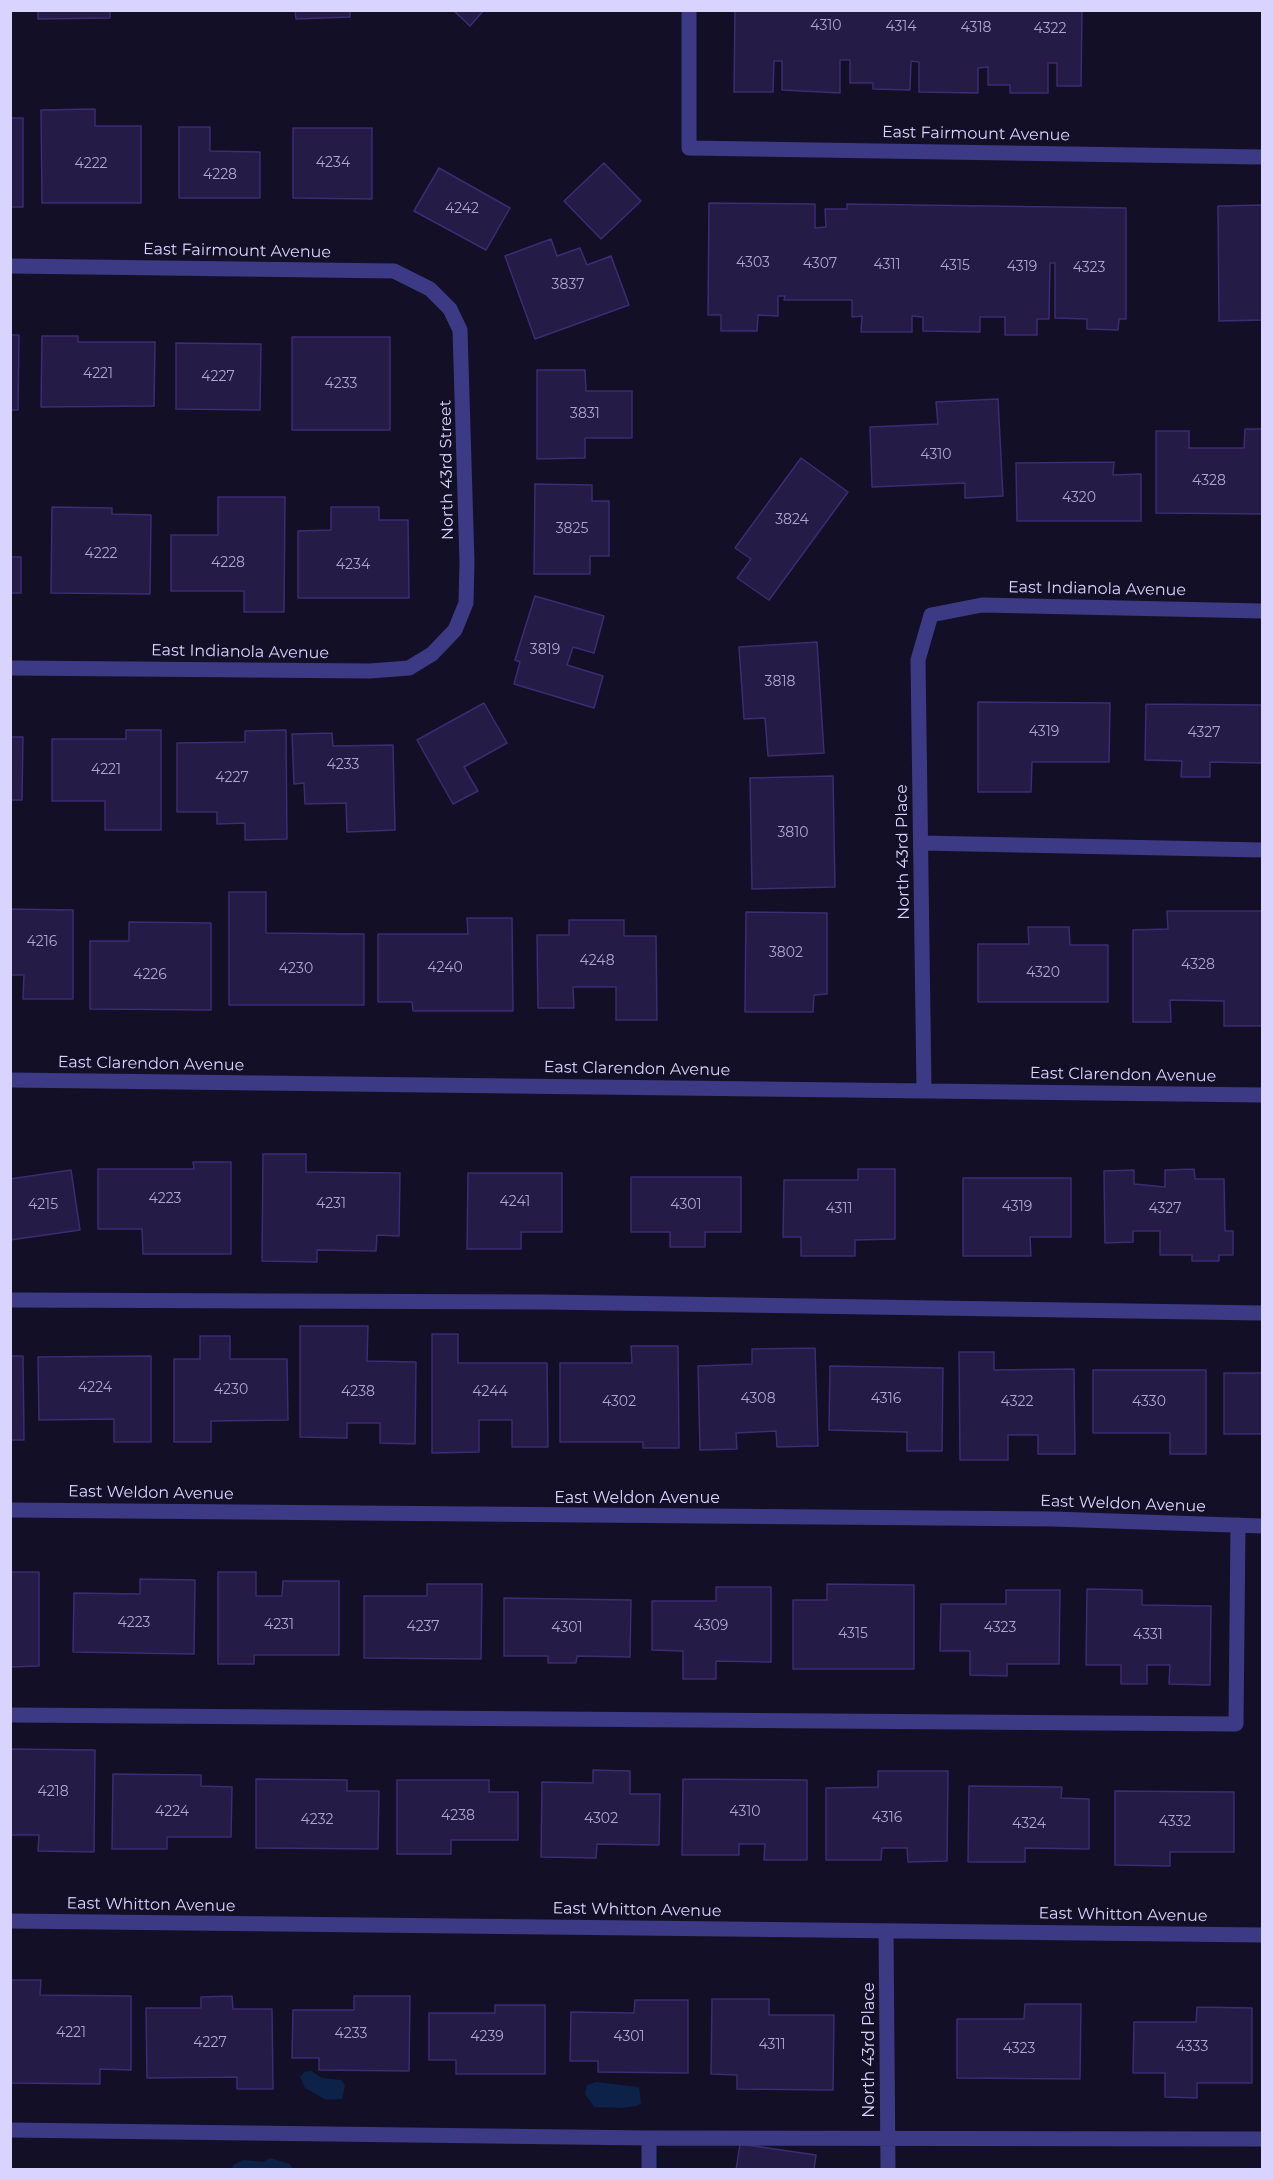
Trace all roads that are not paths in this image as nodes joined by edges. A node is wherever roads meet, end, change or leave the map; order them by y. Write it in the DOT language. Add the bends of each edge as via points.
graph roads {
  1 [pos="689,10"];
  2 [pos="1263,157"];
  3 [pos="10,266"];
  4 [pos="450,309"];
  5 [pos="1263,611"];
  6 [pos="931,615"];
  7 [pos="455,630"];
  8 [pos="10,668"];
  9 [pos="921,843"];
  10 [pos="1263,850"];
  11 [pos="10,1080"];
  12 [pos="924,1090"];
  13 [pos="1263,1095"];
  14 [pos="10,1300"];
  15 [pos="1263,1313"];
  16 [pos="10,1510"];
  17 [pos="1238,1526"];
  18 [pos="1263,1526"];
  19 [pos="10,1715"];
  20 [pos="10,1921"];
  21 [pos="886,1931"];
  22 [pos="1263,1935"];
  23 [pos="10,2130"];
  24 [pos="649,2138"];
  25 [pos="888,2139"];
  26 [pos="1263,2139"];
  27 [pos="649,2169"];
  28 [pos="888,2169"];
  1 -- 2 [label="street, East Fairmount Avenue" via="689,148"];
  3 -- 4 [label="street, East Fairmount Avenue" via="394,271 430,289"];
  4 -- 7 [label="street, North 43rd Street" via="460,330 462,359 467,562 466,603"];
  5 -- 6 [label="street, East Indianola Avenue" via="982,605"];
  6 -- 9 [label="street, North 43rd Place" via="918,660"];
  7 -- 8 [label="street, East Indianola Avenue" via="432,654 409,668"];
  9 -- 10 [label="street"];
  9 -- 12 [label="street, North 43rd Place"];
  11 -- 12 [label="street, East Clarendon Avenue"];
  12 -- 13 [label="street, East Clarendon Avenue"];
  14 -- 15 [label="street" via="534,1302"];
  16 -- 17 [label="street, East Weldon Avenue" via="1053,1519"];
  17 -- 18 [label="street, East Weldon Avenue"];
  17 -- 19 [label="street" via="1236,1724"];
  20 -- 21 [label="street, East Whitton Avenue"];
  21 -- 22 [label="street, East Whitton Avenue"];
  21 -- 25 [label="street, North 43rd Place"];
  23 -- 24 [label="street"];
  24 -- 25 [label="street"];
  24 -- 27 [label="street"];
  25 -- 26 [label="street"];
  25 -- 28 [label="street, North 43rd Place"];
}
